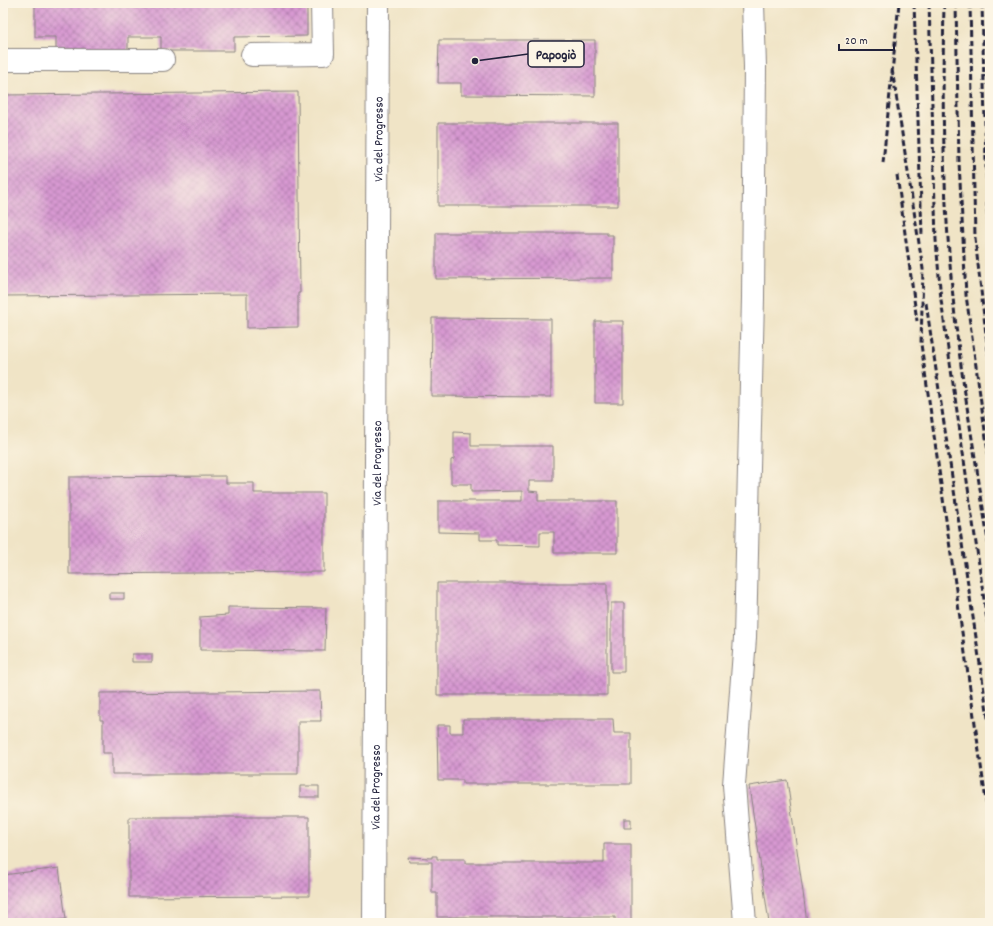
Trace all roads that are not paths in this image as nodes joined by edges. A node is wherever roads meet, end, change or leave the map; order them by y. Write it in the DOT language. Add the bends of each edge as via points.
graph roads {
  1 [pos="322,3"];
  2 [pos="378,3"];
  3 [pos="753,3"];
  4 [pos="252,55"];
  5 [pos="3,60"];
  6 [pos="163,60"];
  7 [pos="374,923"];
  8 [pos="745,923"];
  1 -- 4 [label="street" via="323,54"];
  2 -- 7 [label="street, Via del Progresso"];
  3 -- 8 [label="street" via="753,298 745,638 734,784"];
  5 -- 6 [label="street"];
}
